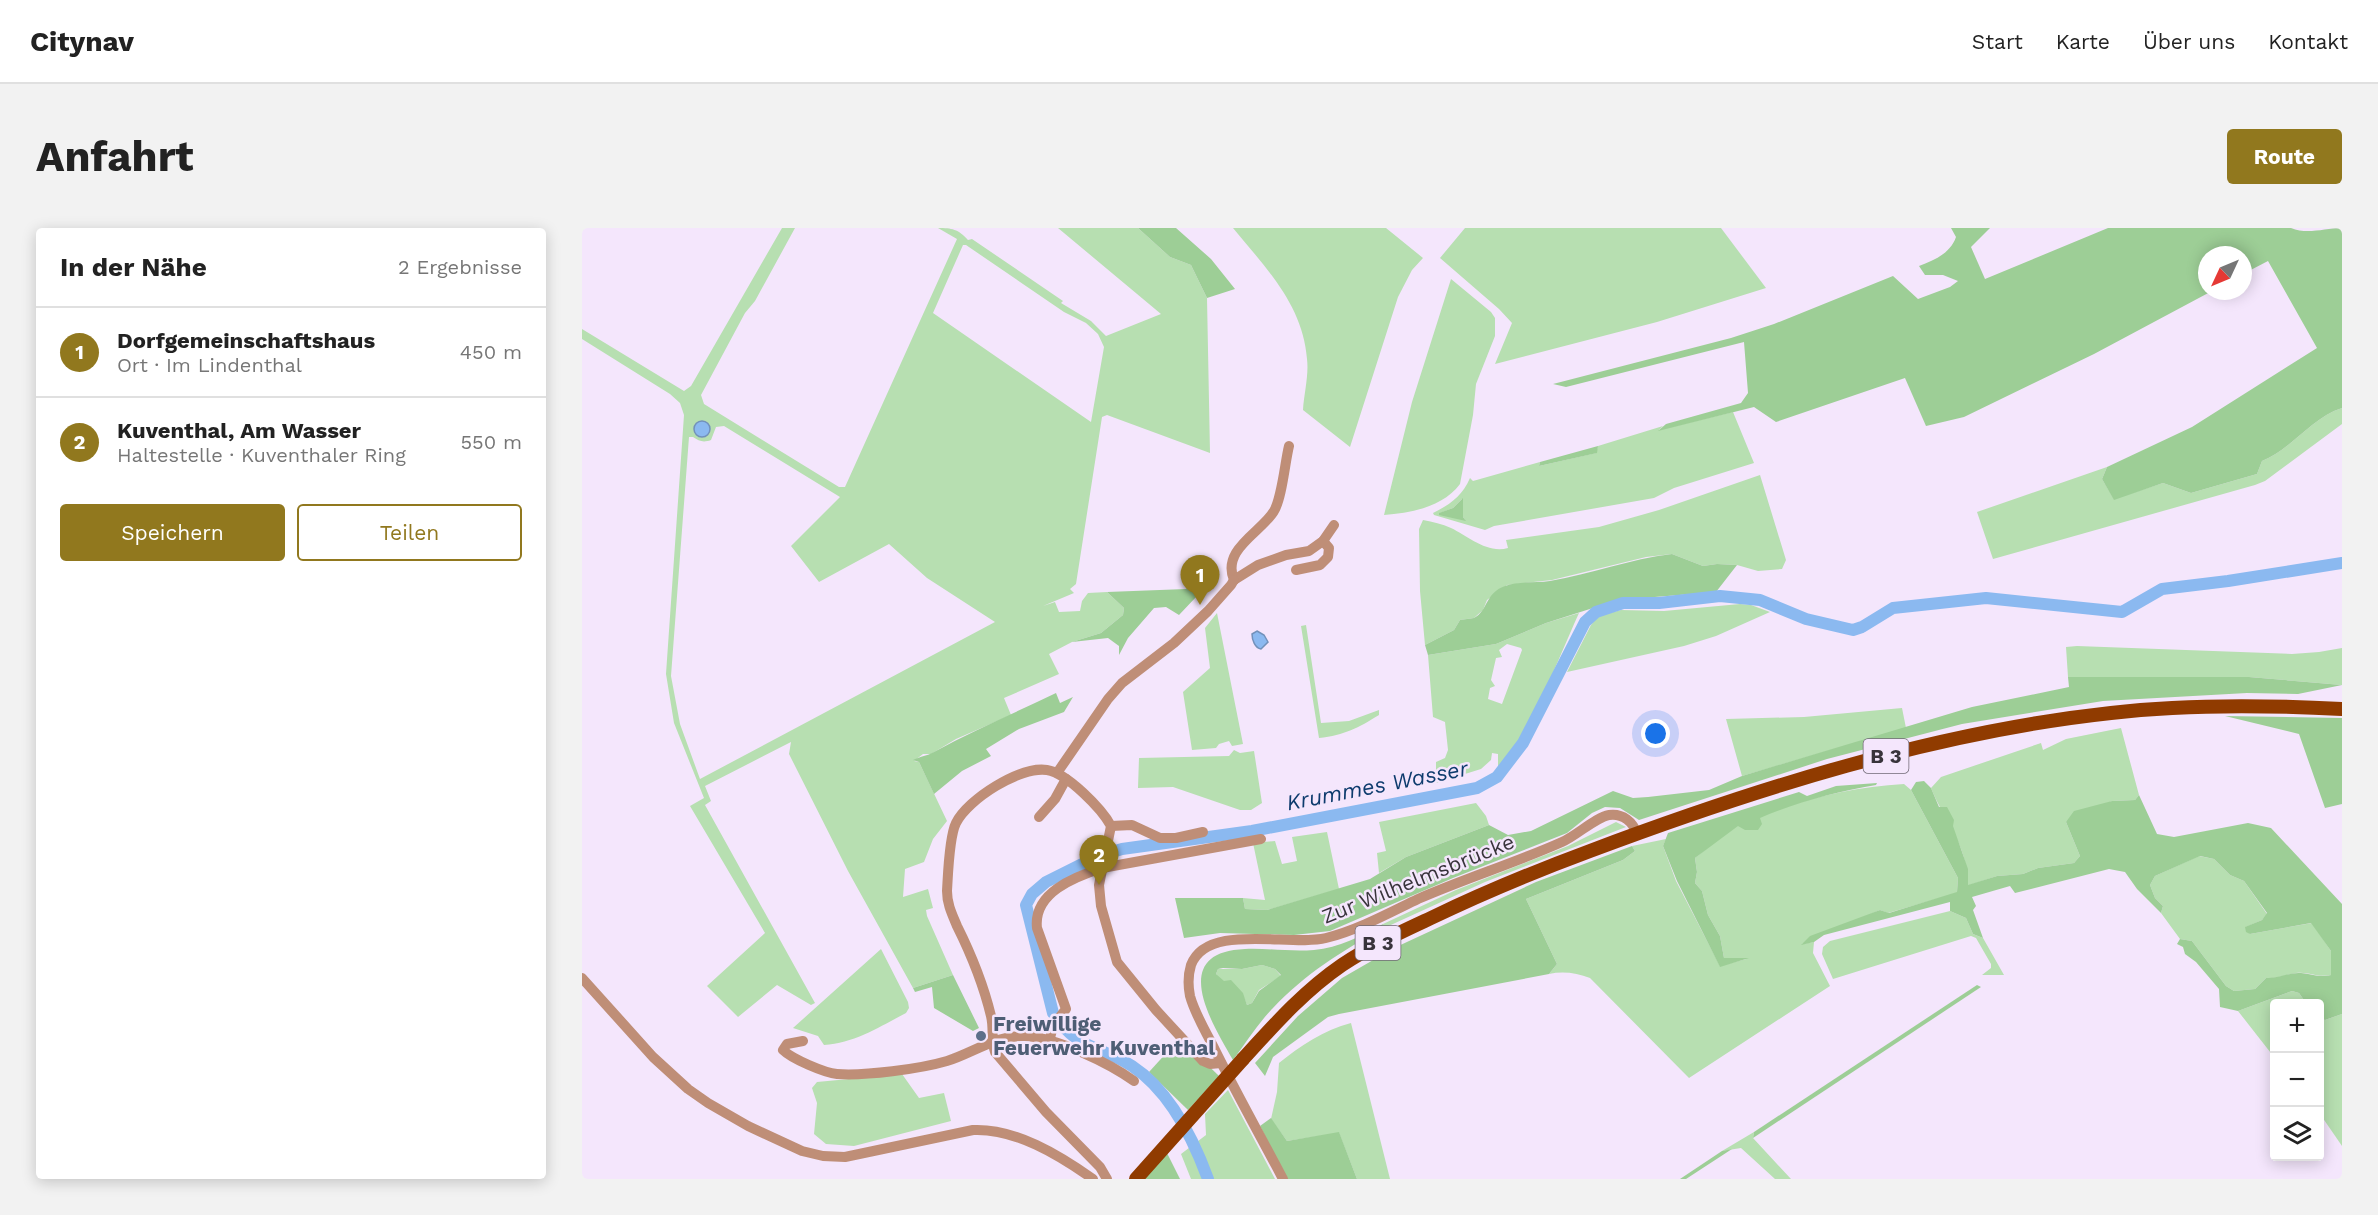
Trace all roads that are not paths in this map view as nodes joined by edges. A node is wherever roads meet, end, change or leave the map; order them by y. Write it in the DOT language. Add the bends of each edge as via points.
graph roads {
  1 [pos="1289,446"];
  2 [pos="1334,525"];
  3 [pos="1323,541"];
  4 [pos="1296,570"];
  5 [pos="1234,580"];
  6 [pos="2342,709"];
  7 [pos="1061,776"];
  8 [pos="1039,817"];
  9 [pos="1111,826"];
  10 [pos="1203,832"];
  11 [pos="1637,834"];
  12 [pos="1261,839"];
  13 [pos="1104,863"];
  14 [pos="582,978"];
  15 [pos="1050,1038"];
  16 [pos="803,1041"];
  17 [pos="992,1042"];
  18 [pos="1221,1063"];
  19 [pos="1224,1079"];
  20 [pos="1134,1081"];
  21 [pos="1093,1179"];
  22 [pos="1107,1179"];
  23 [pos="1136,1179"];
  24 [pos="1283,1179"];
  1 -- 5 [label="street" via="1276,508 1237,551 1232,566"];
  2 -- 3 [label="street"];
  3 -- 4 [label="street" via="1329,548 1328,557 1320,565"];
  3 -- 5 [label="street" via="1309,551 1258,565"];
  5 -- 7 [label="street" via="1174,644 1122,683"];
  6 -- 11 [label="main road, B 3" via="2180,708 2111,713 1978,734 1810,777"];
  7 -- 8 [label="street" via="1055,799"];
  7 -- 9 [label="street" via="1089,799"];
  7 -- 17 [label="street" via="1033,770 987,791 955,825 948,906 990,1013"];
  9 -- 10 [label="street" via="1132,825 1160,837"];
  9 -- 13 [label="street"];
  11 -- 18 [label="street, Zur Wilhelmsbrücke" via="1632,823 1624,818 1605,816 1563,842 1335,936 1305,941 1235,939 1208,945 1191,966 1189,991"];
  11 -- 23 [label="main road, B 3, bridge" via="1452,908 1343,965 1310,989"];
  12 -- 13 [label="street"];
  13 -- 15 [label="street" via="1058,887 1038,913 1037,928 1066,1009 1053,1026"];
  13 -- 18 [label="street" via="1098,885 1101,906 1121,970 1203,1061"];
  14 -- 21 [label="street" via="653,1057 688,1089 748,1126 802,1151 845,1157 986,1129 1015,1136"];
  15 -- 17 [label="street" via="1016,1036"];
  15 -- 20 [label="street"];
  16 -- 17 [label="street" via="787,1044 783,1050 836,1074 884,1072 947,1061"];
  17 -- 22 [label="street" via="1001,1060"];
  18 -- 19 [label="street, Zur Wilhelmsbrücke"];
  19 -- 23 [label="street, bridge"];
  19 -- 24 [label="street, Zur Wilhelmsbrücke"];
}
